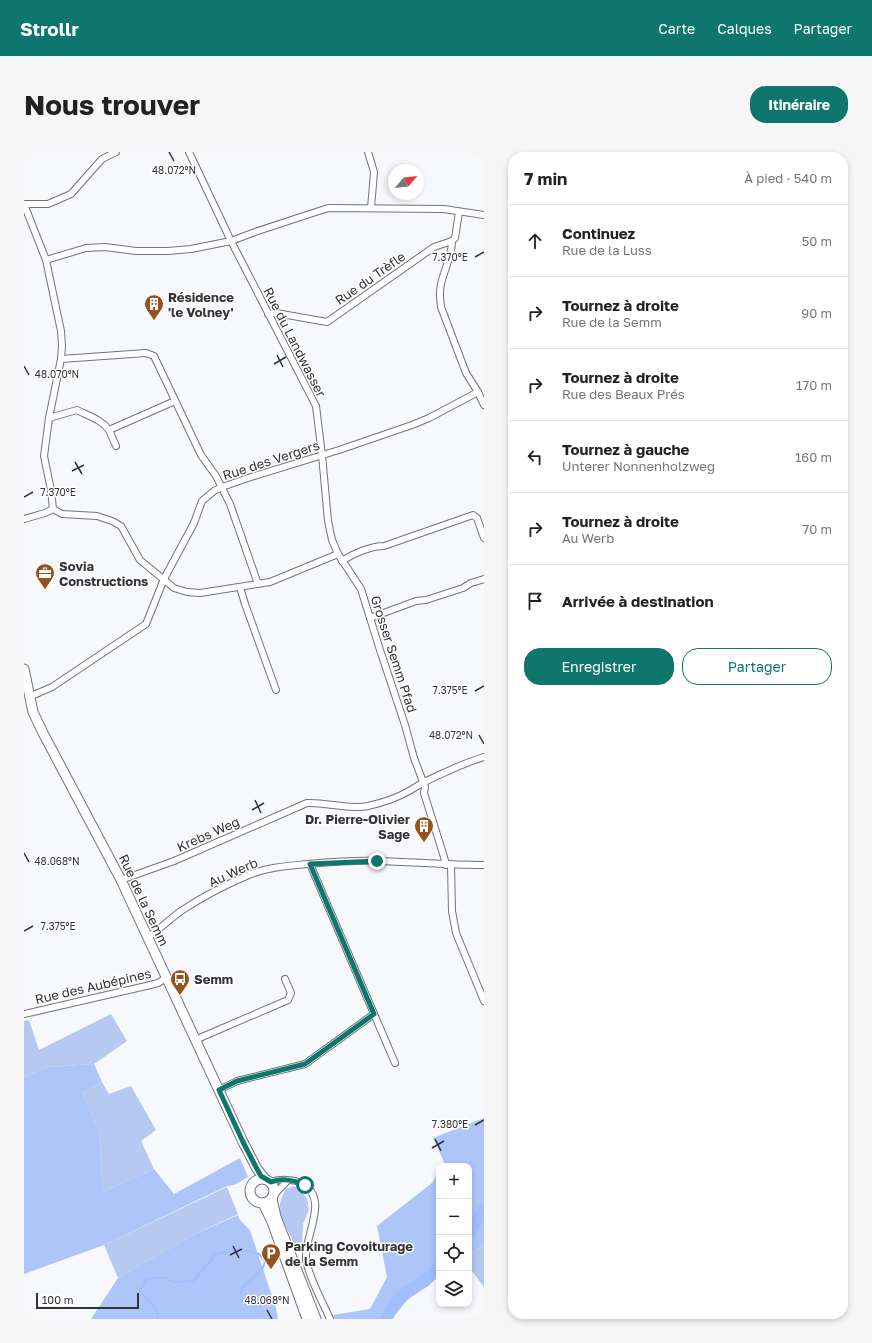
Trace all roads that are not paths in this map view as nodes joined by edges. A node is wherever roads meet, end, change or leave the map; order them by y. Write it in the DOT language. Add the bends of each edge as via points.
graph roads {
  1 [pos="116,152"];
  2 [pos="189,152"];
  3 [pos="368,152"];
  4 [pos="24,204"];
  5 [pos="371,208"];
  6 [pos="459,212"];
  7 [pos="484,215"];
  8 [pos="231,241"];
  9 [pos="452,241"];
  10 [pos="46,260"];
  11 [pos="268,314"];
  12 [pos="61,359"];
  13 [pos="478,392"];
  14 [pos="175,401"];
  15 [pos="484,405"];
  16 [pos="49,418"];
  17 [pos="109,430"];
  18 [pos="116,446"];
  19 [pos="322,455"];
  20 [pos="222,487"];
  21 [pos="53,509"];
  22 [pos="24,518"];
  23 [pos="484,538"];
  24 [pos="338,554"];
  25 [pos="342,561"];
  26 [pos="164,579"];
  27 [pos="484,579"];
  28 [pos="258,584"];
  29 [pos="240,587"];
  30 [pos="370,618"];
  31 [pos="24,670"];
  32 [pos="276,690"];
  33 [pos="28,699"];
  34 [pos="484,757"];
  35 [pos="423,782"];
  36 [pos="310,864"];
  37 [pos="448,865"];
  38 [pos="484,865"];
  39 [pos="121,880"];
  40 [pos="148,937"];
  41 [pos="166,978"];
  42 [pos="286,979"];
  43 [pos="484,1002"];
  44 [pos="24,1014"];
  45 [pos="374,1014"];
  46 [pos="196,1040"];
  47 [pos="395,1063"];
  48 [pos="219,1090"];
  49 [pos="243,1142"];
  50 [pos="268,1180"];
  51 [pos="287,1181"];
  52 [pos="254,1182"];
  53 [pos="270,1199"];
  54 [pos="307,1319"];
  55 [pos="316,1319"];
  56 [pos="330,1319"];
  1 -- 4 [label="street" via="102,159 71,194 48,204"];
  2 -- 8 [label="street, Rue du Landwasser"];
  3 -- 5 [label="street" via="374,172"];
  4 -- 10 [label="street"];
  5 -- 6 [label="street" via="444,209"];
  5 -- 8 [label="street" via="328,208"];
  6 -- 7 [label="street"];
  6 -- 9 [label="street" via="455,238"];
  8 -- 10 [label="street" via="168,251 86,248"];
  8 -- 11 [label="street, Rue du Landwasser"];
  9 -- 11 [label="street, Rue du Trèfle" via="434,247 327,322 276,313"];
  9 -- 13 [label="street" via="441,285 442,309 466,373"];
  10 -- 12 [label="street" via="61,331"];
  11 -- 19 [label="street, Rue du Landwasser" via="316,406"];
  12 -- 14 [label="street" via="146,353 154,356"];
  12 -- 16 [label="street"];
  13 -- 15 [label="street"];
  13 -- 19 [label="street, Rue des Vergers" via="418,423"];
  14 -- 17 [label="street"];
  14 -- 20 [label="street" via="202,457"];
  16 -- 17 [label="street" via="77,410 105,424"];
  16 -- 21 [label="street" via="44,456"];
  17 -- 18 [label="street"];
  19 -- 20 [label="street, Rue des Vergers"];
  19 -- 24 [label="street, Rue du Landwasser" via="328,521"];
  20 -- 26 [label="street, Rue des Vergers" via="202,501 194,523"];
  20 -- 28 [label="street"];
  21 -- 22 [label="street"];
  21 -- 26 [label="street" via="62,514 97,516 121,526 140,560"];
  23 -- 25 [label="street" via="477,518 473,515 384,546 377,546"];
  24 -- 25 [label="street, Grosser Semm Pfad"];
  24 -- 28 [label="street" via="270,582"];
  25 -- 30 [label="street, Grosser Semm Pfad" via="361,588"];
  26 -- 29 [label="street" via="174,588 187,592 200,593"];
  26 -- 33 [label="street, Rue des Vergers" via="146,624 52,687"];
  27 -- 30 [label="street"];
  28 -- 29 [label="street"];
  29 -- 32 [label="street"];
  30 -- 35 [label="street, Grosser Semm Pfad"];
  31 -- 33 [label="main road, Rue de la Semm"];
  33 -- 39 [label="main road, Rue de la Semm" via="43,733"];
  34 -- 35 [label="street, Krebs Weg"];
  35 -- 37 [label="street, Grosser Semm Pfad" via="424,793"];
  35 -- 39 [label="street, Krebs Weg" via="407,792 368,806 307,803 174,861"];
  36 -- 37 [label="street, Au Werb" via="377,861"];
  36 -- 40 [label="street, Au Werb" via="284,866 252,874 180,912"];
  36 -- 45 [label="street"];
  37 -- 38 [label="street, Au Werb"];
  37 -- 43 [label="street, Grosser Semm Pfad" via="456,933"];
  39 -- 40 [label="main road, Rue de la Semm"];
  40 -- 41 [label="main road, Rue de la Semm"];
  41 -- 44 [label="street, Rue des Aubépines" via="140,988"];
  41 -- 46 [label="main road, Rue de la Semm"];
  42 -- 46 [label="street" via="291,994 288,1000"];
  45 -- 47 [label="street"];
  45 -- 48 [label="street" via="305,1064 237,1081"];
  46 -- 48 [label="main road, Rue de la Semm"];
  48 -- 49 [label="main road, Rue de la Semm"];
  49 -- 50 [label="main road, Rue de la Semm" via="257,1169"];
  49 -- 52 [label="main road, Rue de la Semm"];
  50 -- 51 [label="street"];
  50 -- 52 [label="main road" via="258,1179"];
  50 -- 53 [label="main road" via="274,1188"];
  51 -- 53 [label="street"];
  51 -- 56 [label="street" via="296,1180 305,1185 315,1200 316,1207 306,1259"];
  52 -- 53 [label="main road" via="250,1189 251,1196 256,1202"];
  53 -- 54 [label="main road" via="272,1222"];
  53 -- 55 [label="main road"];
}
